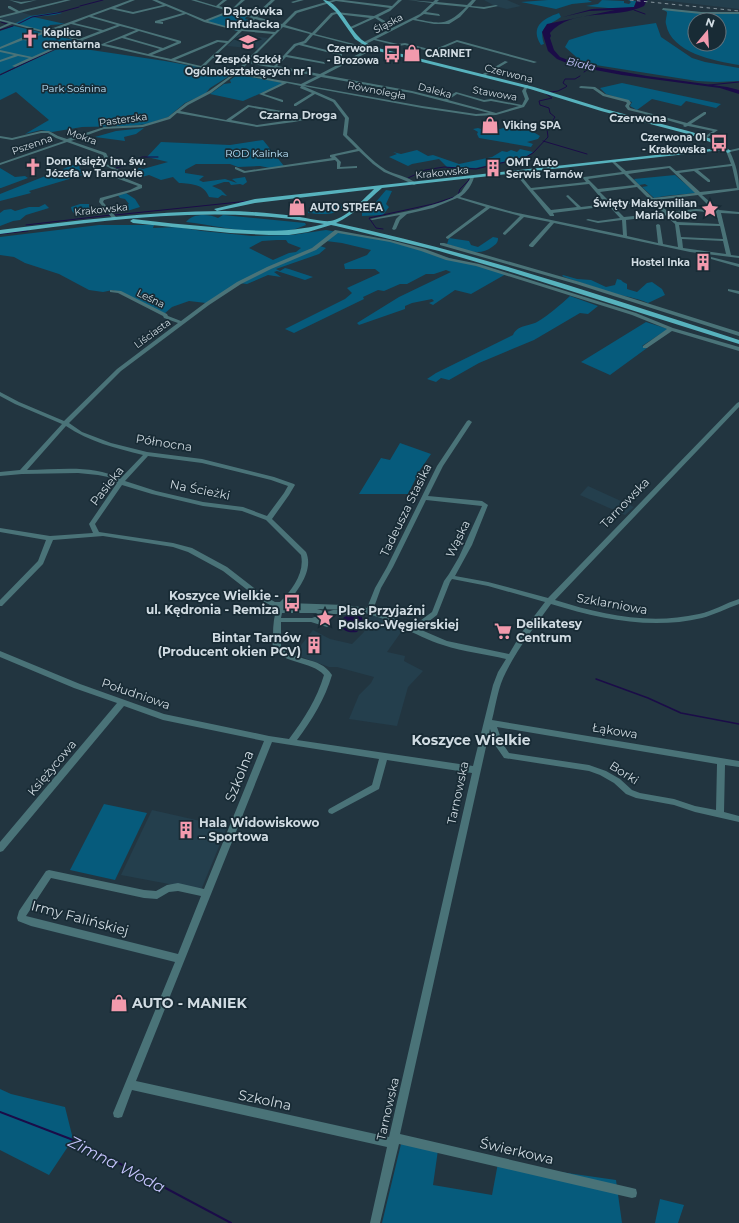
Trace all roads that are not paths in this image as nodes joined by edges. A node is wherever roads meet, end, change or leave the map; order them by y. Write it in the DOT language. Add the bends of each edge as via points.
graph roads {
  1 [pos="11,0"];
  2 [pos="35,0"];
  3 [pos="68,0"];
  4 [pos="133,0"];
  5 [pos="154,0"];
  6 [pos="194,0"];
  7 [pos="203,0"];
  8 [pos="224,0"];
  9 [pos="244,0"];
  10 [pos="273,0"];
  11 [pos="302,0"];
  12 [pos="336,0"];
  13 [pos="400,0"];
  14 [pos="410,0"];
  15 [pos="474,0"];
  16 [pos="326,1"];
  17 [pos="436,1"];
  18 [pos="293,2"];
  19 [pos="166,5"];
  20 [pos="468,6"];
  21 [pos="496,6"];
  22 [pos="9,7"];
  23 [pos="216,7"];
  24 [pos="392,7"];
  25 [pos="111,8"];
  26 [pos="663,9"];
  27 [pos="231,11"];
  28 [pos="18,12"];
  29 [pos="186,13"];
  30 [pos="336,13"];
  31 [pos="424,13"];
  32 [pos="739,13"];
  33 [pos="439,15"];
  34 [pos="0,16"];
  35 [pos="89,16"];
  36 [pos="254,17"];
  37 [pos="375,17"];
  38 [pos="413,19"];
  39 [pos="0,20"];
  40 [pos="205,21"];
  41 [pos="382,21"];
  42 [pos="71,23"];
  43 [pos="162,23"];
  44 [pos="10,24"];
  45 [pos="120,25"];
  46 [pos="282,25"];
  47 [pos="0,28"];
  48 [pos="349,29"];
  49 [pos="140,30"];
  50 [pos="240,30"];
  51 [pos="102,31"];
  52 [pos="45,32"];
  53 [pos="275,33"];
  54 [pos="312,34"];
  55 [pos="32,37"];
  56 [pos="122,37"];
  57 [pos="23,39"];
  58 [pos="374,39"];
  59 [pos="29,40"];
  60 [pos="78,40"];
  61 [pos="228,42"];
  62 [pos="300,44"];
  63 [pos="364,44"];
  64 [pos="100,45"];
  65 [pos="60,46"];
  66 [pos="357,46"];
  67 [pos="372,48"];
  68 [pos="163,49"];
  69 [pos="0,50"];
  70 [pos="433,51"];
  71 [pos="17,55"];
  72 [pos="148,55"];
  73 [pos="341,55"];
  74 [pos="285,56"];
  75 [pos="212,57"];
  76 [pos="33,58"];
  77 [pos="460,58"];
  78 [pos="172,60"];
  79 [pos="247,61"];
  80 [pos="0,62"];
  81 [pos="506,62"];
  82 [pos="535,62"];
  83 [pos="324,63"];
  84 [pos="5,64"];
  85 [pos="11,66"];
  86 [pos="202,67"];
  87 [pos="275,67"];
  88 [pos="236,73"];
  89 [pos="483,75"];
  90 [pos="320,76"];
  91 [pos="287,82"];
  92 [pos="302,85"];
  93 [pos="527,86"];
  94 [pos="581,87"];
  95 [pos="314,93"];
  96 [pos="282,101"];
  97 [pos="444,101"];
  98 [pos="295,105"];
  99 [pos="522,106"];
  100 [pos="176,112"];
  101 [pos="705,113"];
  102 [pos="496,114"];
  103 [pos="650,114"];
  104 [pos="318,117"];
  105 [pos="639,119"];
  106 [pos="294,121"];
  107 [pos="227,122"];
  108 [pos="687,124"];
  109 [pos="679,130"];
  110 [pos="0,137"];
  111 [pos="705,138"];
  112 [pos="69,140"];
  113 [pos="739,148"];
  114 [pos="361,149"];
  115 [pos="724,150"];
  116 [pos="336,159"];
  117 [pos="613,161"];
  118 [pos="0,164"];
  119 [pos="733,165"];
  120 [pos="356,167"];
  121 [pos="236,168"];
  122 [pos="695,170"];
  123 [pos="516,172"];
  124 [pos="625,172"];
  125 [pos="675,172"];
  126 [pos="472,177"];
  127 [pos="708,181"];
  128 [pos="589,183"];
  129 [pos="414,184"];
  130 [pos="393,186"];
  131 [pos="639,186"];
  132 [pos="383,187"];
  133 [pos="362,189"];
  134 [pos="530,189"];
  135 [pos="739,189"];
  136 [pos="596,190"];
  137 [pos="373,193"];
  138 [pos="699,194"];
  139 [pos="568,196"];
  140 [pos="457,197"];
  141 [pos="652,200"];
  142 [pos="242,203"];
  143 [pos="610,205"];
  144 [pos="488,208"];
  145 [pos="580,208"];
  146 [pos="204,211"];
  147 [pos="255,211"];
  148 [pos="407,212"];
  149 [pos="549,212"];
  150 [pos="718,212"];
  151 [pos="210,213"];
  152 [pos="667,213"];
  153 [pos="739,213"];
  154 [pos="523,215"];
  155 [pos="114,217"];
  156 [pos="372,219"];
  157 [pos="624,219"];
  158 [pos="588,220"];
  159 [pos="90,221"];
  160 [pos="554,222"];
  161 [pos="676,223"];
  162 [pos="174,225"];
  163 [pos="658,225"];
  164 [pos="722,225"];
  165 [pos="394,229"];
  166 [pos="0,231"];
  167 [pos="505,234"];
  168 [pos="625,237"];
  169 [pos="448,238"];
  170 [pos="680,238"];
  171 [pos="725,240"];
  172 [pos="442,244"];
  173 [pos="661,244"];
  174 [pos="531,246"];
  175 [pos="681,248"];
  176 [pos="729,256"];
  177 [pos="739,257"];
  178 [pos="717,258"];
  179 [pos="739,266"];
  180 [pos="730,290"];
  181 [pos="112,291"];
  182 [pos="739,293"];
  183 [pos="182,323"];
  184 [pos="671,329"];
  185 [pos="739,334"];
  186 [pos="739,338"];
  187 [pos="739,342"];
  188 [pos="645,347"];
  189 [pos="739,349"];
  190 [pos="0,394"];
  191 [pos="739,404"];
  192 [pos="469,422"];
  193 [pos="65,423"];
  194 [pos="147,454"];
  195 [pos="22,472"];
  196 [pos="0,474"];
  197 [pos="121,482"];
  198 [pos="424,498"];
  199 [pos="268,519"];
  200 [pos="0,530"];
  201 [pos="97,534"];
  202 [pos="50,538"];
  203 [pos="451,578"];
  204 [pos="739,601"];
  205 [pos="549,602"];
  206 [pos="0,604"];
  207 [pos="281,608"];
  208 [pos="369,611"];
  209 [pos="356,613"];
  210 [pos="326,614"];
  211 [pos="281,620"];
  212 [pos="313,620"];
  213 [pos="326,627"];
  214 [pos="413,630"];
  215 [pos="0,654"];
  216 [pos="510,657"];
  217 [pos="122,703"];
  218 [pos="490,723"];
  219 [pos="269,739"];
  220 [pos="291,742"];
  221 [pos="384,756"];
  222 [pos="721,761"];
  223 [pos="739,764"];
  224 [pos="476,770"];
  225 [pos="332,811"];
  226 [pos="720,815"];
  227 [pos="739,819"];
  228 [pos="0,848"];
  229 [pos="207,894"];
  230 [pos="181,959"];
  231 [pos="130,1085"];
  232 [pos="118,1113"];
  233 [pos="394,1140"];
  234 [pos="632,1193"];
  235 [pos="376,1223"];
  1 -- 2 [label="street" via="21,3"];
  3 -- 28 [label="street"];
  4 -- 25 [label="street"];
  5 -- 19 [label="street"];
  6 -- 7 [label="street"];
  6 -- 23 [label="street"];
  8 -- 23 [label="street"];
  9 -- 27 [label="street"];
  10 -- 36 [label="street"];
  11 -- 18 [label="street"];
  12 -- 16 [label="street, Pasterska"];
  12 -- 24 [label="street"];
  13 -- 24 [label="street"];
  14 -- 17 [label="street"];
  15 -- 20 [label="street"];
  16 -- 30 [label="main road, Czerwona"];
  16 -- 46 [label="street, Pasterska" via="298,11"];
  17 -- 20 [label="street"];
  17 -- 31 [label="street, Śląska"];
  19 -- 25 [label="street" via="133,13"];
  19 -- 29 [label="street"];
  20 -- 21 [label="street"];
  20 -- 38 [label="street" via="455,20 444,25"];
  22 -- 28 [label="street"];
  23 -- 27 [label="street"];
  24 -- 37 [label="street"];
  25 -- 35 [label="street"];
  26 -- 32 [label="street"];
  27 -- 36 [label="street"];
  27 -- 40 [label="street"];
  28 -- 34 [label="street"];
  29 -- 40 [label="street"];
  29 -- 43 [label="street" via="156,22"];
  30 -- 37 [label="street"];
  30 -- 48 [label="main road, Czerwona"];
  30 -- 54 [label="street" via="328,17"];
  31 -- 33 [label="street"];
  31 -- 38 [label="street, Śląska"];
  35 -- 42 [label="street"];
  35 -- 45 [label="street"];
  36 -- 46 [label="street"];
  36 -- 50 [label="street"];
  37 -- 41 [label="street"];
  37 -- 48 [label="street"];
  38 -- 58 [label="street, Śląska"];
  39 -- 44 [label="street"];
  40 -- 50 [label="street"];
  42 -- 51 [label="street"];
  42 -- 52 [label="street"];
  44 -- 47 [label="street"];
  44 -- 52 [label="street"];
  45 -- 49 [label="street"];
  45 -- 51 [label="street"];
  46 -- 53 [label="street, Pasterska"];
  46 -- 54 [label="street"];
  48 -- 63 [label="main road, Czerwona" via="357,40"];
  49 -- 56 [label="street"];
  49 -- 68 [label="street" via="180,42"];
  50 -- 53 [label="street"];
  50 -- 61 [label="street"];
  51 -- 60 [label="street"];
  52 -- 55 [label="street"];
  52 -- 60 [label="street"];
  53 -- 79 [label="street, Pasterska"];
  54 -- 62 [label="street"];
  54 -- 66 [label="street"];
  55 -- 57 [label="street"];
  55 -- 59 [label="street" via="35,38"];
  56 -- 64 [label="street"];
  56 -- 68 [label="street"];
  57 -- 59 [label="street"];
  57 -- 69 [label="street"];
  58 -- 63 [label="street, Śląska"];
  58 -- 70 [label="street"];
  59 -- 69 [label="street"];
  60 -- 64 [label="street"];
  61 -- 75 [label="street"];
  61 -- 78 [label="street" via="218,41"];
  62 -- 73 [label="street"];
  62 -- 74 [label="street" via="295,45"];
  63 -- 66 [label="street, Śląska"];
  63 -- 67 [label="main road, Czerwona"];
  64 -- 72 [label="street"];
  65 -- 76 [label="street"];
  66 -- 67 [label="street"];
  67 -- 89 [label="main road, Czerwona"];
  67 -- 90 [label="street"];
  68 -- 72 [label="street"];
  69 -- 71 [label="street"];
  70 -- 77 [label="street"];
  70 -- 82 [label="street" via="457,41"];
  71 -- 76 [label="street"];
  71 -- 80 [label="street"];
  72 -- 78 [label="street"];
  74 -- 83 [label="street"];
  74 -- 87 [label="street"];
  75 -- 79 [label="street, Daleka"];
  75 -- 86 [label="street"];
  76 -- 85 [label="street"];
  78 -- 86 [label="street"];
  79 -- 87 [label="street, Daleka"];
  79 -- 88 [label="street, Pasterska"];
  80 -- 84 [label="street"];
  81 -- 89 [label="street"];
  86 -- 88 [label="street"];
  87 -- 90 [label="street, Daleka"];
  88 -- 91 [label="street"];
  88 -- 100 [label="street, Pasterska"];
  89 -- 93 [label="main road, Czerwona"];
  90 -- 92 [label="street"];
  90 -- 97 [label="street, Daleka" via="407,91"];
  91 -- 92 [label="street"];
  91 -- 96 [label="street" via="261,94"];
  92 -- 95 [label="street" via="302,88"];
  92 -- 102 [label="street, Równoległa" via="471,115"];
  93 -- 99 [label="street" via="524,91 527,98"];
  93 -- 105 [label="main road, Czerwona"];
  94 -- 103 [label="street" via="594,88 604,95 628,101 627,108"];
  95 -- 98 [label="street"];
  95 -- 114 [label="street" via="334,101 347,118 345,135"];
  97 -- 99 [label="street, Stawowa" via="456,94"];
  97 -- 102 [label="street, Daleka"];
  99 -- 102 [label="street, Daleka"];
  100 -- 107 [label="street"];
  100 -- 112 [label="street, Pasterska" via="163,121 104,128"];
  101 -- 108 [label="street"];
  103 -- 105 [label="street"];
  103 -- 108 [label="street"];
  104 -- 106 [label="street"];
  105 -- 109 [label="main road, Czerwona"];
  106 -- 107 [label="street" via="257,126"];
  106 -- 107 [label="street" via="292,114 248,106"];
  108 -- 109 [label="street"];
  108 -- 111 [label="street" via="716,130"];
  109 -- 111 [label="main road, Czerwona"];
  110 -- 112 [label="street, Mokra" via="12,139 45,131"];
  111 -- 115 [label="main road, Czerwona"];
  112 -- 118 [label="street, Pszenna"];
  112 -- 155 [label="street, Mokra" via="105,154 102,163 118,171 114,176 140,185 131,191 102,199 101,202"];
  113 -- 115 [label="street, Krakowska"];
  114 -- 116 [label="street" via="331,156"];
  114 -- 129 [label="street" via="384,171 410,180"];
  115 -- 117 [label="main road, Krakowska"];
  115 -- 119 [label="street" via="732,159"];
  116 -- 120 [label="street" via="339,162 338,168"];
  116 -- 121 [label="street" via="244,172"];
  117 -- 123 [label="main road, Krakowska"];
  117 -- 124 [label="street"];
  119 -- 122 [label="street"];
  119 -- 135 [label="street"];
  122 -- 125 [label="street"];
  122 -- 127 [label="street"];
  123 -- 126 [label="main road, Krakowska"];
  123 -- 134 [label="street"];
  124 -- 125 [label="street" via="670,167"];
  124 -- 128 [label="street" via="586,177"];
  124 -- 131 [label="street"];
  125 -- 138 [label="street"];
  126 -- 129 [label="main road, Krakowska"];
  126 -- 140 [label="street" via="463,193"];
  128 -- 134 [label="street"];
  128 -- 136 [label="street"];
  129 -- 130 [label="main road, Krakowska"];
  130 -- 132 [label="main road, Krakowska"];
  130 -- 137 [label="main road, Krakowska"];
  131 -- 136 [label="street"];
  131 -- 141 [label="street"];
  132 -- 133 [label="main road, Krakowska"];
  132 -- 137 [label="main road, Krakowska"];
  133 -- 137 [label="main road, Krakowska"];
  133 -- 142 [label="main road, Krakowska"];
  134 -- 149 [label="street"];
  135 -- 138 [label="street"];
  136 -- 143 [label="street"];
  137 -- 162 [label="main road" via="345,217 319,227 289,233 266,234"];
  138 -- 141 [label="street"];
  138 -- 150 [label="street"];
  139 -- 145 [label="street"];
  140 -- 144 [label="street"];
  140 -- 148 [label="street"];
  141 -- 143 [label="street"];
  141 -- 152 [label="street"];
  142 -- 146 [label="main road, Krakowska"];
  142 -- 147 [label="main road" via="240,208"];
  143 -- 145 [label="street"];
  143 -- 157 [label="street"];
  144 -- 154 [label="street"];
  144 -- 169 [label="street"];
  145 -- 149 [label="street"];
  146 -- 147 [label="main road"];
  146 -- 155 [label="main road, Krakowska"];
  147 -- 186 [label="main road" via="322,219 377,231 546,277"];
  148 -- 156 [label="street"];
  148 -- 165 [label="street" via="398,219"];
  149 -- 160 [label="street"];
  150 -- 152 [label="street" via="696,210"];
  150 -- 153 [label="street"];
  150 -- 164 [label="street"];
  151 -- 159 [label="main road"];
  151 -- 162 [label="main road" via="172,216 168,221"];
  151 -- 187 [label="main road" via="287,217 365,230 543,279"];
  152 -- 157 [label="street"];
  152 -- 161 [label="street"];
  154 -- 160 [label="street"];
  154 -- 167 [label="street"];
  155 -- 166 [label="main road, Krakowska"];
  157 -- 158 [label="street" via="598,222"];
  157 -- 168 [label="street"];
  159 -- 162 [label="main road"];
  159 -- 166 [label="main road, Krakowska"];
  160 -- 168 [label="street"];
  160 -- 174 [label="street"];
  161 -- 164 [label="street"];
  161 -- 170 [label="street"];
  163 -- 173 [label="street"];
  164 -- 171 [label="street"];
  168 -- 173 [label="street"];
  170 -- 171 [label="street"];
  170 -- 175 [label="street"];
  171 -- 176 [label="street"];
  172 -- 185 [label="street" via="578,283"];
  173 -- 175 [label="street"];
  175 -- 178 [label="street"];
  176 -- 177 [label="street"];
  176 -- 178 [label="street"];
  178 -- 179 [label="street"];
  180 -- 182 [label="street"];
  181 -- 183 [label="street, Leśna" via="119,292"];
  183 -- 184 [label="street, Liściasta" via="239,283 268,268 314,250 337,231 390,241 477,265 634,314"];
  183 -- 193 [label="street, Liściasta" via="119,370"];
  184 -- 188 [label="street"];
  184 -- 189 [label="street"];
  190 -- 193 [label="street, Północna"];
  191 -- 205 [label="street, Tarnowska"];
  192 -- 198 [label="street, Tadeusza Stasika" via="440,466"];
  193 -- 194 [label="street, Północna" via="80,433 98,440"];
  193 -- 195 [label="street, Liściasta"];
  194 -- 197 [label="street, Pasieka"];
  194 -- 199 [label="street, Północna" via="202,461 292,485"];
  195 -- 196 [label="street"];
  195 -- 197 [label="street, Na Ścieżki" via="98,473"];
  197 -- 199 [label="street, Na Ścieżki" via="154,493 203,504 243,509"];
  197 -- 201 [label="street, Pasieka" via="92,524"];
  198 -- 203 [label="street, Wąska" via="485,505"];
  198 -- 208 [label="street, Tadeusza Stasika"];
  199 -- 207 [label="street, Na Ścieżki" via="306,559 305,568 296,586"];
  200 -- 202 [label="street"];
  201 -- 202 [label="street"];
  201 -- 207 [label="street" via="145,540 190,550 225,569"];
  202 -- 206 [label="street" via="41,562"];
  203 -- 205 [label="street, Szklarniowa" via="526,593"];
  203 -- 214 [label="street, Wąska" via="447,581 435,613"];
  204 -- 205 [label="street, Szklarniowa" via="706,614 664,622 621,619"];
  205 -- 216 [label="street, Tarnowska"];
  207 -- 208 [label="street" via="345,607"];
  207 -- 210 [label="street"];
  207 -- 220 [label="street" via="276,644 278,649 284,654 321,667 328,675 320,696"];
  208 -- 214 [label="street"];
  209 -- 210 [label="street"];
  210 -- 212 [label="street"];
  211 -- 212 [label="street" via="299,623"];
  212 -- 213 [label="street"];
  214 -- 216 [label="street" via="453,646"];
  215 -- 217 [label="street, Południowa"];
  216 -- 218 [label="street, Tarnowska" via="497,685"];
  217 -- 219 [label="street, Południowa" via="163,717"];
  217 -- 228 [label="street, Księżycowa"];
  218 -- 222 [label="street, Łąkowa"];
  218 -- 224 [label="street, Tarnowska"];
  218 -- 226 [label="street, Borki" via="500,749 508,756 590,768 603,772 629,792 639,796 674,802"];
  219 -- 220 [label="street"];
  219 -- 229 [label="street, Szkolna"];
  220 -- 221 [label="street"];
  221 -- 224 [label="street"];
  221 -- 225 [label="street" via="376,787"];
  222 -- 223 [label="street, Łąkowa"];
  222 -- 226 [label="street"];
  224 -- 233 [label="street, Tarnowska"];
  226 -- 227 [label="street, Borki"];
  229 -- 230 [label="street, Szkolna"];
  229 -- 230 [label="street, Irmy Falińskiej" via="178,887 167,889 157,895 144,894 48,874 22,914 21,918 31,922"];
  230 -- 231 [label="street, Szkolna"];
  231 -- 232 [label="street, Szkolna"];
  231 -- 233 [label="street, Szkolna"];
  233 -- 234 [label="street, Świerkowa"];
  233 -- 235 [label="street, Tarnowska"];
}
